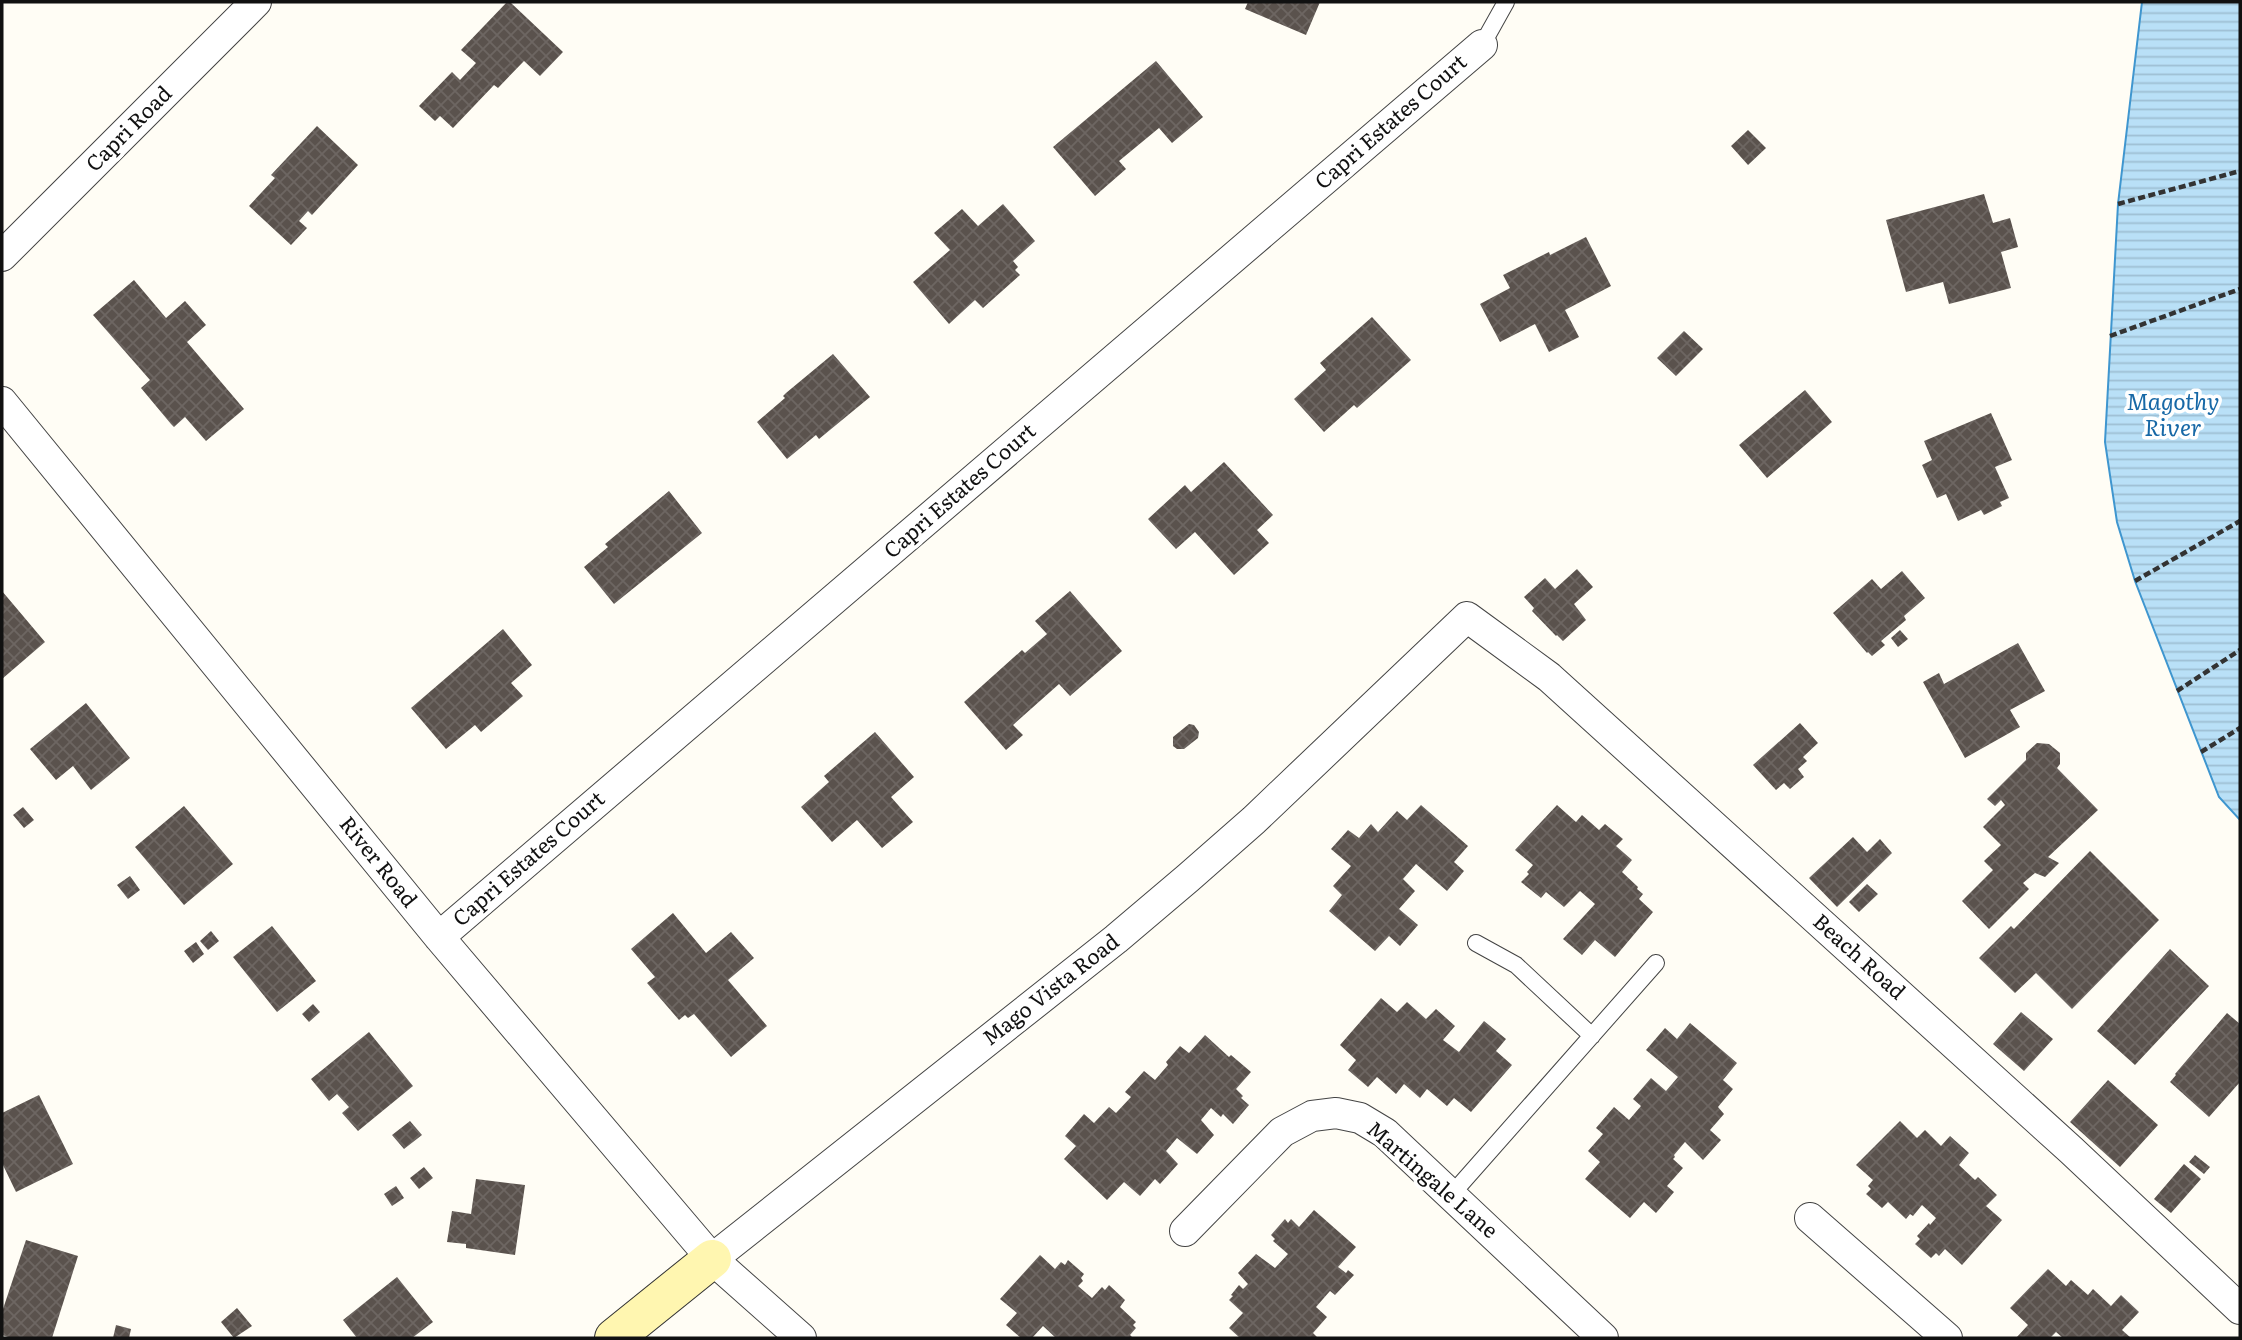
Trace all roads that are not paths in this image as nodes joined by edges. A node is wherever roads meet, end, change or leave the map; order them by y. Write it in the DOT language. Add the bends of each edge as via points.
graph roads {
  1 [pos="256,2"];
  2 [pos="1506,2"];
  3 [pos="1482,45"];
  4 [pos="2,256"];
  5 [pos="2,402"];
  6 [pos="1467,617"];
  7 [pos="439,937"];
  8 [pos="1476,943"];
  9 [pos="1656,963"];
  10 [pos="1592,1036"];
  11 [pos="1452,1194"];
  12 [pos="1810,1218"];
  13 [pos="1185,1231"];
  14 [pos="712,1259"];
  15 [pos="2240,1309"];
  16 [pos="614,1338"];
  17 [pos="800,1338"];
  18 [pos="1603,1338"];
  19 [pos="1947,1338"];
  1 -- 4 [label="street, Capri Road"];
  2 -- 3 [label="lane"];
  3 -- 7 [label="street, Capri Estates Court"];
  5 -- 7 [label="street, River Road"];
  6 -- 14 [label="street, Mago Vista Road" via="1188,878"];
  6 -- 15 [label="street, Beach Road" via="1549,677 2061,1140"];
  7 -- 14 [label="street, River Road"];
  8 -- 10 [label="lane" via="1516,965"];
  9 -- 10 [label="lane"];
  10 -- 11 [label="lane"];
  11 -- 13 [label="street, Martingale Lane" via="1385,1133 1360,1118 1336,1113 1312,1116 1282,1132"];
  11 -- 18 [label="street, Martingale Lane"];
  12 -- 19 [label="street"];
  14 -- 16 [label="street, Mago Vista Road"];
  14 -- 17 [label="street, River Road"];
}
